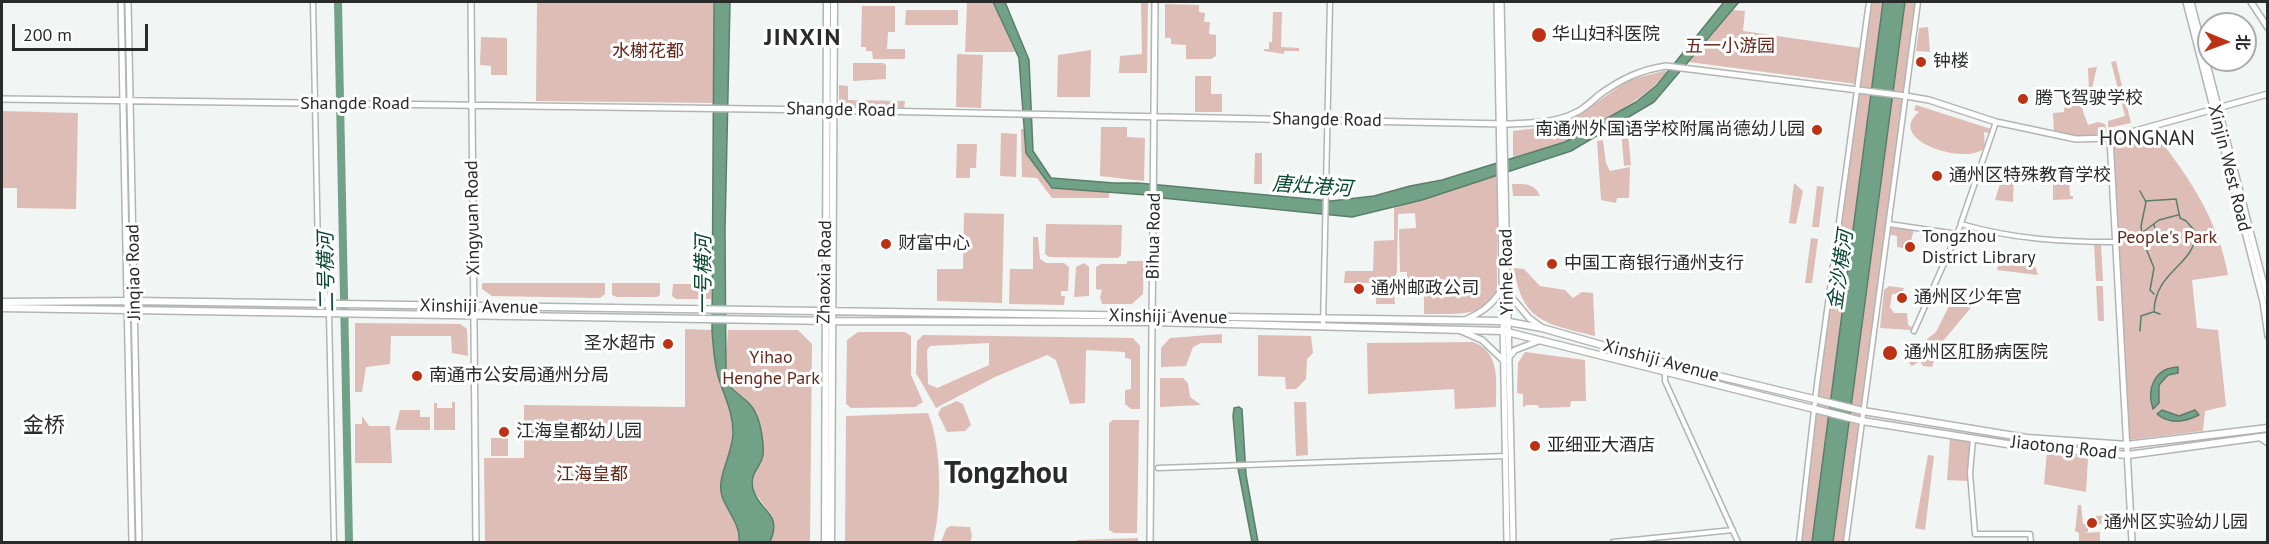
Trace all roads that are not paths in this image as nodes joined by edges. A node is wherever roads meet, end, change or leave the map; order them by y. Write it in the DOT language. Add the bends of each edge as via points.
graph roads {
  1 [pos="121,2"];
  2 [pos="128,2"];
  3 [pos="313,2"];
  4 [pos="471,2"];
  5 [pos="827,2"];
  6 [pos="834,2"];
  7 [pos="1155,2"];
  8 [pos="1330,2"];
  9 [pos="1499,2"];
  10 [pos="1869,2"];
  11 [pos="2186,2"];
  12 [pos="2191,2"];
  13 [pos="2251,2"];
  14 [pos="1918,3"];
  15 [pos="2268,28"];
  16 [pos="1857,90"];
  17 [pos="2268,94"];
  18 [pos="1906,96"];
  19 [pos="2,99"];
  20 [pos="123,103"];
  21 [pos="131,103"];
  22 [pos="471,104"];
  23 [pos="2216,108"];
  24 [pos="831,110"];
  25 [pos="1156,115"];
  26 [pos="1327,120"];
  27 [pos="1996,122"];
  28 [pos="1503,124"];
  29 [pos="2110,138"];
  30 [pos="1889,224"];
  31 [pos="1961,224"];
  32 [pos="1957,234"];
  33 [pos="2118,242"];
  34 [pos="1505,291"];
  35 [pos="2268,300"];
  36 [pos="131,301"];
  37 [pos="2,302"];
  38 [pos="328,304"];
  39 [pos="474,307"];
  40 [pos="2,308"];
  41 [pos="131,309"];
  42 [pos="824,312"];
  43 [pos="832,312"];
  44 [pos="329,314"];
  45 [pos="731,315"];
  46 [pos="475,316"];
  47 [pos="1152,320"];
  48 [pos="824,321"];
  49 [pos="832,321"];
  50 [pos="1462,321"];
  51 [pos="1506,321"];
  52 [pos="1323,322"];
  53 [pos="1542,328"];
  54 [pos="1457,329"];
  55 [pos="1506,331"];
  56 [pos="1914,331"];
  57 [pos="2268,336"];
  58 [pos="1545,339"];
  59 [pos="1506,359"];
  60 [pos="1664,367"];
  61 [pos="1815,399"];
  62 [pos="1814,410"];
  63 [pos="1863,411"];
  64 [pos="1862,421"];
  65 [pos="2268,428"];
  66 [pos="2268,436"];
  67 [pos="1973,437"];
  68 [pos="2259,437"];
  69 [pos="2268,443"];
  70 [pos="2127,446"];
  71 [pos="2128,455"];
  72 [pos="1505,456"];
  73 [pos="1158,468"];
  74 [pos="1733,530"];
  75 [pos="132,543"];
  76 [pos="139,543"];
  77 [pos="334,543"];
  78 [pos="476,543"];
  79 [pos="825,543"];
  80 [pos="831,543"];
  81 [pos="1150,543"];
  82 [pos="1507,543"];
  83 [pos="1513,543"];
  84 [pos="1612,543"];
  85 [pos="1738,543"];
  86 [pos="1799,543"];
  87 [pos="1846,543"];
  88 [pos="2031,543"];
  89 [pos="2132,543"];
  1 -- 20 [label="street, Jinqiao Road"];
  2 -- 21 [label="street, Jinqiao Road"];
  3 -- 38 [label="street" via="318,252"];
  4 -- 22 [label="street, Xingyuan Road"];
  5 -- 24 [label="main road, Zhaoxia Road"];
  6 -- 24 [label="main road, Zhaoxia Road"];
  7 -- 25 [label="street, Bihua Road"];
  8 -- 26 [label="street"];
  9 -- 28 [label="street, Yinhe Road"];
  10 -- 16 [label="street"];
  11 -- 23 [label="street, Xinjin West Road"];
  12 -- 23 [label="street, Xinjin West Road"];
  13 -- 15 [label="street"];
  14 -- 18 [label="street"];
  16 -- 18 [label="street"];
  16 -- 28 [label="street, Shangde Road" via="1666,66 1618,81 1579,111 1561,119"];
  16 -- 61 [label="street"];
  17 -- 23 [label="street"];
  18 -- 27 [label="street"];
  18 -- 30 [label="street"];
  19 -- 20 [label="street, Shangde Road"];
  20 -- 21 [label="street, Shangde Road"];
  20 -- 36 [label="street, Jinqiao Road"];
  21 -- 22 [label="street, Shangde Road"];
  21 -- 36 [label="street, Jinqiao Road"];
  22 -- 24 [label="street, Shangde Road"];
  22 -- 39 [label="street, Xingyuan Road"];
  23 -- 29 [label="street"];
  23 -- 35 [label="street, Xinjin West Road"];
  23 -- 57 [label="street, Xinjin West Road"];
  24 -- 25 [label="street, Shangde Road"];
  24 -- 42 [label="main road, Zhaoxia Road"];
  24 -- 43 [label="main road, Zhaoxia Road"];
  25 -- 26 [label="street, Shangde Road"];
  25 -- 47 [label="street, Bihua Road"];
  26 -- 28 [label="street, Shangde Road"];
  26 -- 52 [label="street"];
  27 -- 29 [label="street" via="2076,139"];
  27 -- 31 [label="street"];
  28 -- 34 [label="street, Yinhe Road"];
  29 -- 33 [label="street"];
  30 -- 32 [label="street"];
  30 -- 63 [label="street"];
  31 -- 32 [label="street"];
  31 -- 33 [label="street" via="2035,240"];
  32 -- 56 [label="street"];
  33 -- 70 [label="street"];
  34 -- 50 [label="street" via="1483,312"];
  34 -- 51 [label="street, Yinhe Road"];
  34 -- 53 [label="street"];
  36 -- 37 [label="main road, Xinshiji Avenue"];
  36 -- 38 [label="main road, Xinshiji Avenue"];
  36 -- 41 [label="street, Jinqiao Road"];
  38 -- 39 [label="main road, Xinshiji Avenue"];
  38 -- 44 [label="street"];
  39 -- 45 [label="main road, Xinshiji Avenue" via="710,310"];
  39 -- 46 [label="street, Xingyuan Road"];
  40 -- 41 [label="main road, Xinshiji Avenue"];
  41 -- 44 [label="main road, Xinshiji Avenue"];
  41 -- 75 [label="street, Jinqiao Road"];
  41 -- 76 [label="street, Jinqiao Road"];
  42 -- 43 [label="main road, Xinshiji Avenue"];
  42 -- 45 [label="main road, Xinshiji Avenue"];
  42 -- 48 [label="main road, Zhaoxia Road"];
  43 -- 47 [label="main road, Xinshiji Avenue"];
  43 -- 49 [label="main road, Zhaoxia Road"];
  44 -- 46 [label="main road, Xinshiji Avenue"];
  44 -- 77 [label="street"];
  45 -- 46 [label="main road, Xinshiji Avenue"];
  45 -- 48 [label="main road, Xinshiji Avenue"];
  46 -- 78 [label="street, Xingyuan Road"];
  47 -- 49 [label="main road, Xinshiji Avenue"];
  47 -- 52 [label="main road, Xinshiji Avenue"];
  47 -- 81 [label="street, Bihua Road"];
  48 -- 49 [label="main road, Xinshiji Avenue"];
  48 -- 79 [label="main road, Zhaoxia Road"];
  49 -- 80 [label="main road, Zhaoxia Road"];
  50 -- 51 [label="main road, Xinshiji Avenue"];
  50 -- 52 [label="main road, Xinshiji Avenue"];
  51 -- 53 [label="main road, Xinshiji Avenue"];
  51 -- 55 [label="street, Yinhe Road"];
  52 -- 54 [label="main road, Xinshiji Avenue"];
  53 -- 60 [label="main road, Xinshiji Avenue"];
  54 -- 55 [label="main road, Xinshiji Avenue"];
  54 -- 59 [label="street" via="1482,340"];
  55 -- 58 [label="main road, Xinshiji Avenue"];
  55 -- 59 [label="street, Yinhe Road"];
  58 -- 59 [label="street" via="1515,350"];
  58 -- 60 [label="main road, Xinshiji Avenue"];
  59 -- 72 [label="street, Yinhe Road"];
  59 -- 83 [label="street, Yinhe Road"];
  60 -- 61 [label="main road, Xinshiji Avenue"];
  60 -- 62 [label="main road, Xinshiji Avenue"];
  60 -- 74 [label="street" via="1665,381"];
  61 -- 62 [label="street"];
  61 -- 63 [label="main road, Xinshiji Avenue"];
  62 -- 64 [label="main road, Xinshiji Avenue"];
  62 -- 86 [label="street"];
  63 -- 64 [label="street"];
  63 -- 70 [label="main road, Jiaotong Road" via="2026,438"];
  64 -- 67 [label="main road, Jiaotong Road"];
  64 -- 87 [label="street"];
  65 -- 70 [label="main road, Jiaotong Road"];
  66 -- 68 [label="main road, Jiaotong Road"];
  67 -- 71 [label="main road, Jiaotong Road" via="2060,451"];
  67 -- 88 [label="street" via="1970,473 1976,534 2030,534"];
  68 -- 69 [label="street"];
  68 -- 71 [label="main road, Jiaotong Road"];
  70 -- 71 [label="street"];
  71 -- 89 [label="street"];
  72 -- 73 [label="street"];
  72 -- 82 [label="street, Yinhe Road"];
  74 -- 84 [label="street"];
  74 -- 85 [label="street"];
}
